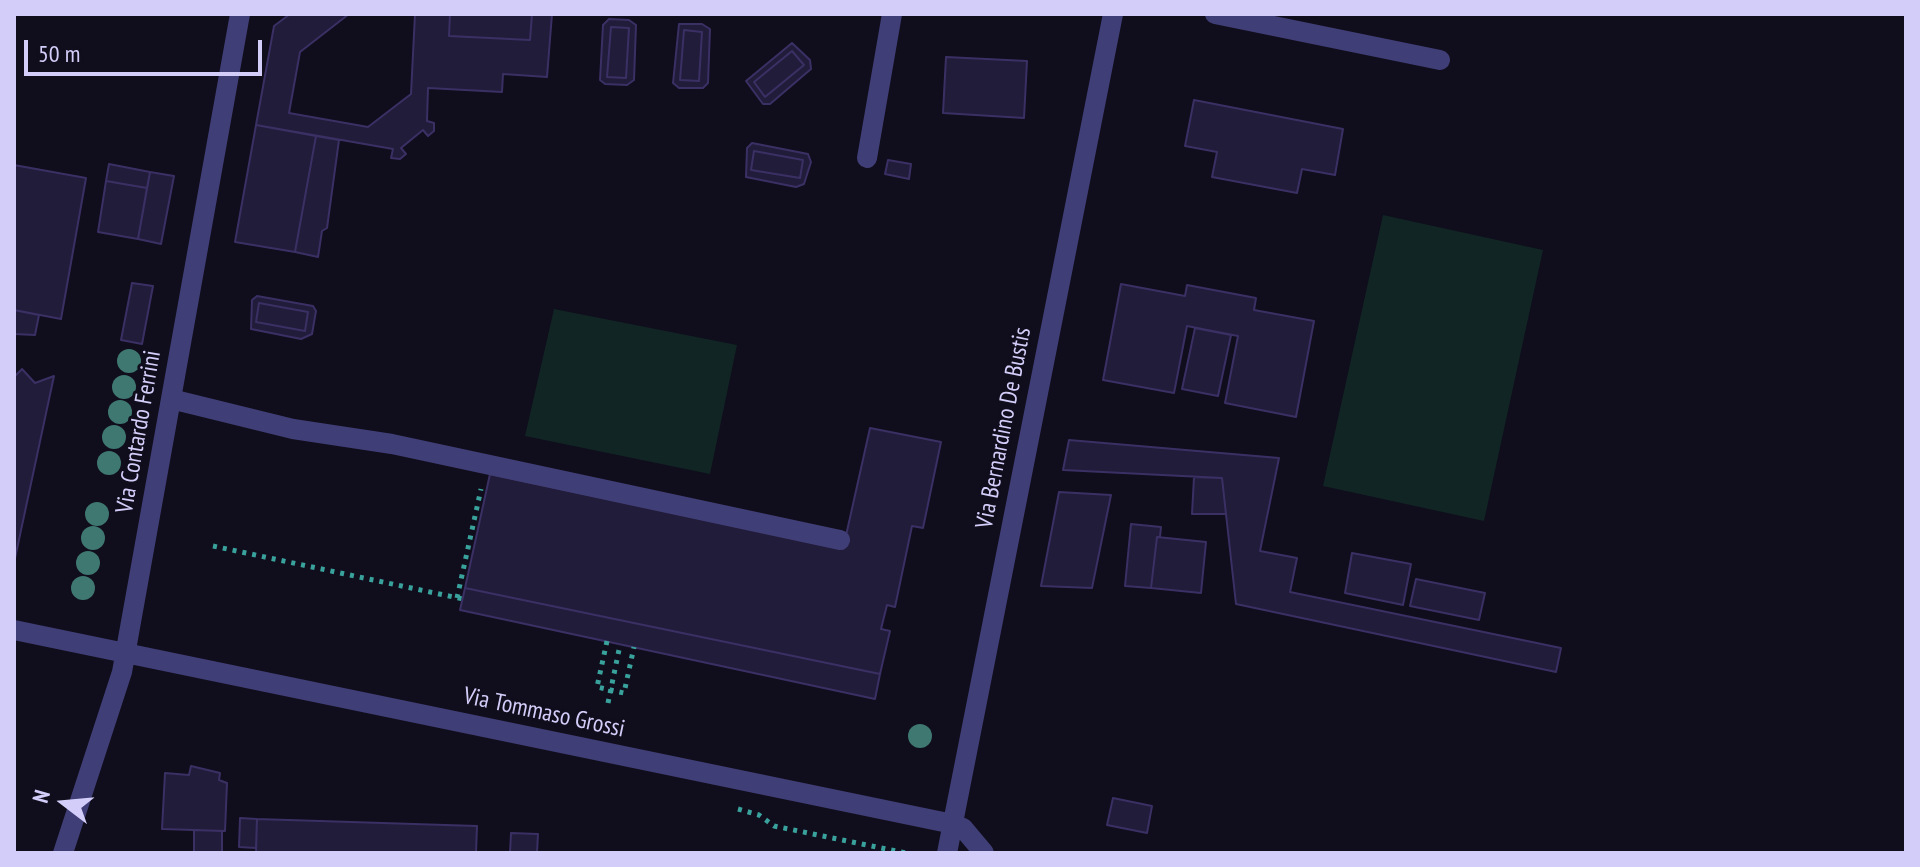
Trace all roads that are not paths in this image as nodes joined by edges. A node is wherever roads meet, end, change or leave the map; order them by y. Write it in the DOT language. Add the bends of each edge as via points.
graph roads {
  1 [pos="240,14"];
  2 [pos="892,14"];
  3 [pos="1113,14"];
  4 [pos="1215,14"];
  5 [pos="1440,60"];
  6 [pos="867,158"];
  7 [pos="171,399"];
  8 [pos="840,540"];
  9 [pos="14,630"];
  10 [pos="126,652"];
  11 [pos="953,824"];
  12 [pos="63,853"];
  13 [pos="947,853"];
  14 [pos="984,853"];
  1 -- 7 [label="street, Via Contardo Ferrini"];
  2 -- 6 [label="street"];
  3 -- 11 [label="street, Via Bernardino De Bustis"];
  4 -- 5 [label="street"];
  7 -- 8 [label="street" via="293,429 392,444"];
  7 -- 10 [label="street, Via Contardo Ferrini"];
  9 -- 10 [label="street, Via Tommaso Grossi"];
  10 -- 11 [label="street, Via Tommaso Grossi"];
  10 -- 12 [label="street, Via Contardo Ferrini"];
  11 -- 13 [label="street, Via Bernardino De Bustis"];
  11 -- 14 [label="street"];
}
